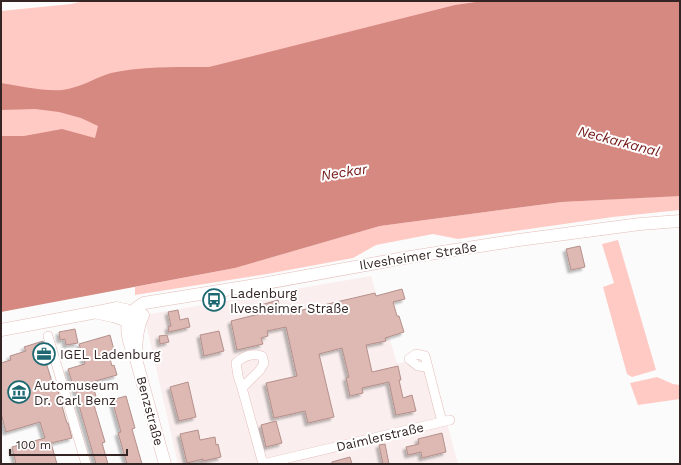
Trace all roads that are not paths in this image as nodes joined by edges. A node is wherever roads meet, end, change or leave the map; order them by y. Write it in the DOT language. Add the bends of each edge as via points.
graph roads {
  1 [pos="680,221"];
  2 [pos="133,319"];
  3 [pos="1,330"];
  4 [pos="48,336"];
  5 [pos="428,367"];
  6 [pos="242,388"];
  7 [pos="86,464"];
  8 [pos="165,464"];
  9 [pos="263,464"];
  1 -- 2 [label="main road, Ilvesheimer Straße" via="518,240 144,303 137,307"];
  2 -- 3 [label="main road" via="97,312"];
  2 -- 8 [label="main road, Benzstraße" via="127,328 128,340 136,359"];
  4 -- 7 [label="street"];
  5 -- 9 [label="street, Daimlerstraße" via="446,421"];
  6 -- 9 [label="street, Daimlerstraße"];
}
